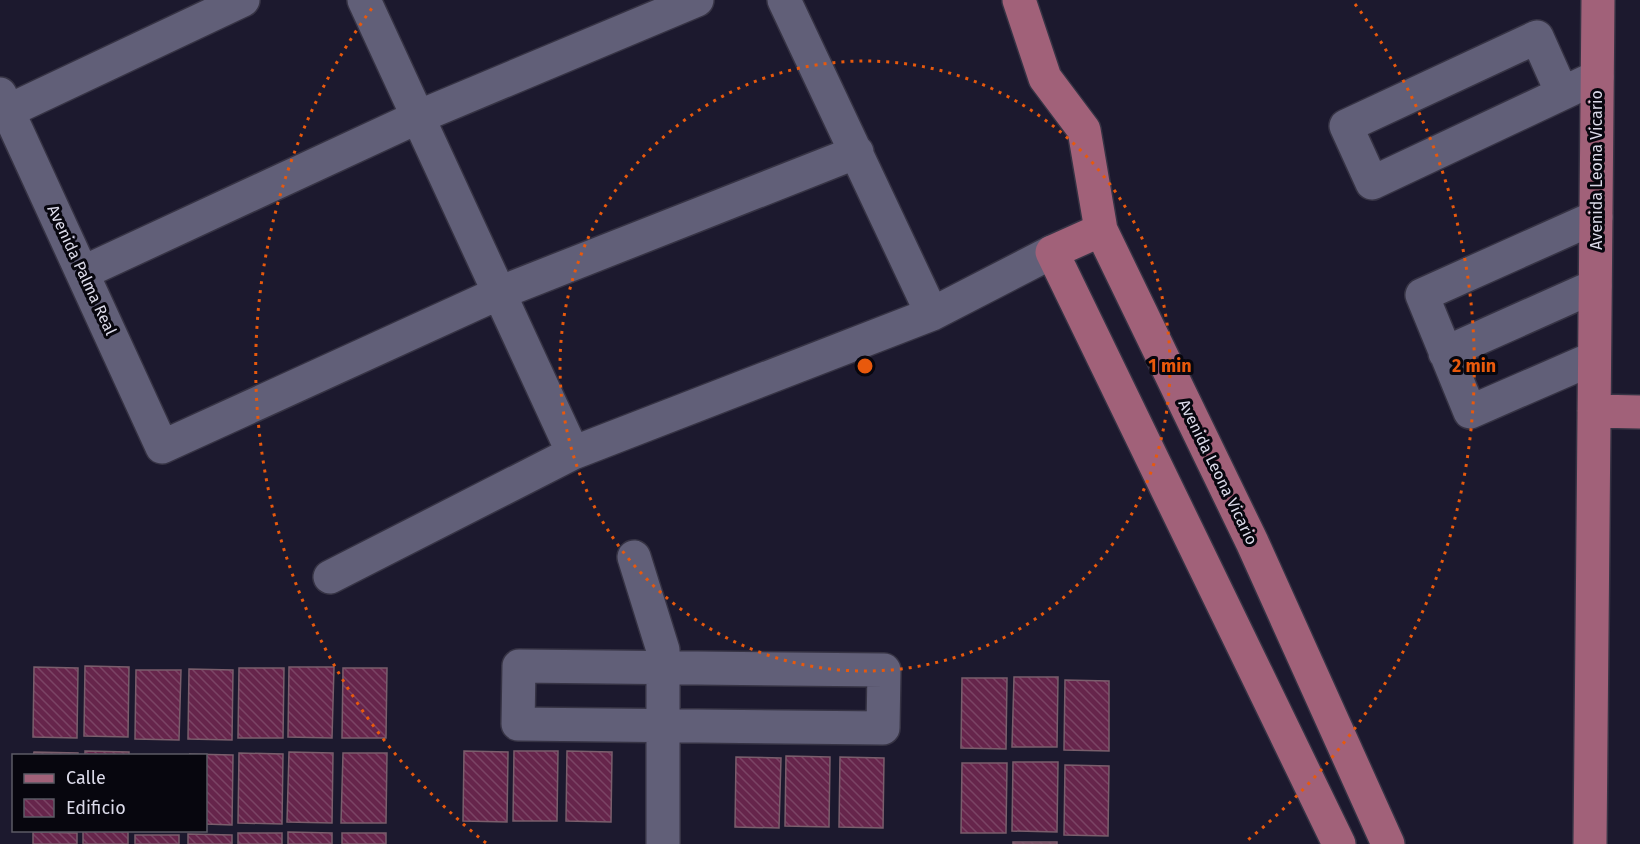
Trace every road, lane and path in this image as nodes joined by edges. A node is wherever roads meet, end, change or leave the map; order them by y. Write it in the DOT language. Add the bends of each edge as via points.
graph roads {
  1 [pos="243,0"];
  2 [pos="364,0"];
  3 [pos="697,0"];
  4 [pos="784,0"];
  5 [pos="1019,0"];
  6 [pos="1598,0"];
  7 [pos="1597,77"];
  8 [pos="1562,93"];
  9 [pos="4,103"];
  10 [pos="418,117"];
  11 [pos="857,152"];
  12 [pos="1596,217"];
  13 [pos="1101,230"];
  14 [pos="1052,252"];
  15 [pos="84,272"];
  16 [pos="1595,286"];
  17 [pos="499,293"];
  18 [pos="932,314"];
  19 [pos="1445,353"];
  20 [pos="1594,358"];
  21 [pos="1594,411"];
  22 [pos="1640,412"];
  23 [pos="573,453"];
  24 [pos="1252,543"];
  25 [pos="634,557"];
  26 [pos="1204,562"];
  27 [pos="330,577"];
  28 [pos="663,668"];
  29 [pos="663,725"];
  30 [pos="663,844"];
  31 [pos="1339,844"];
  32 [pos="1388,844"];
  33 [pos="1590,844"];
  1 -- 9 [label="street"];
  2 -- 10 [label="street"];
  3 -- 10 [label="street"];
  4 -- 11 [label="street"];
  5 -- 13 [label="main road, Avenida Leona Vicario" via="1045,78 1084,130"];
  6 -- 7 [label="main road, Avenida Leona Vicario"];
  7 -- 8 [label="street"];
  7 -- 12 [label="main road, Avenida Leona Vicario"];
  8 -- 8 [label="street" via="1372,183 1346,126 1537,37"];
  9 -- 15 [label="street, Avenida Palma Real"];
  10 -- 15 [label="street"];
  10 -- 17 [label="street"];
  11 -- 17 [label="street"];
  11 -- 18 [label="street"];
  12 -- 16 [label="main road, Avenida Leona Vicario"];
  12 -- 19 [label="street" via="1422,295"];
  13 -- 14 [label="main road"];
  13 -- 24 [label="main road, Avenida Leona Vicario"];
  14 -- 18 [label="street"];
  14 -- 26 [label="main road"];
  15 -- 17 [label="street, Avenida Palma Real" via="162,447"];
  16 -- 19 [label="street"];
  16 -- 20 [label="main road, Avenida Leona Vicario"];
  17 -- 23 [label="street"];
  18 -- 23 [label="street"];
  19 -- 20 [label="street" via="1470,412"];
  20 -- 21 [label="main road, Avenida Leona Vicario"];
  21 -- 22 [label="main road"];
  21 -- 33 [label="main road, Avenida Leona Vicario"];
  23 -- 27 [label="street"];
  24 -- 26 [label="main road"];
  24 -- 32 [label="main road, Avenida Leona Vicario"];
  25 -- 28 [label="street" via="663,650"];
  26 -- 31 [label="main road"];
  28 -- 29 [label="street"];
  28 -- 29 [label="street" via="519,666 518,724"];
  28 -- 29 [label="street" via="884,670 884,728"];
  29 -- 30 [label="street"];
}
